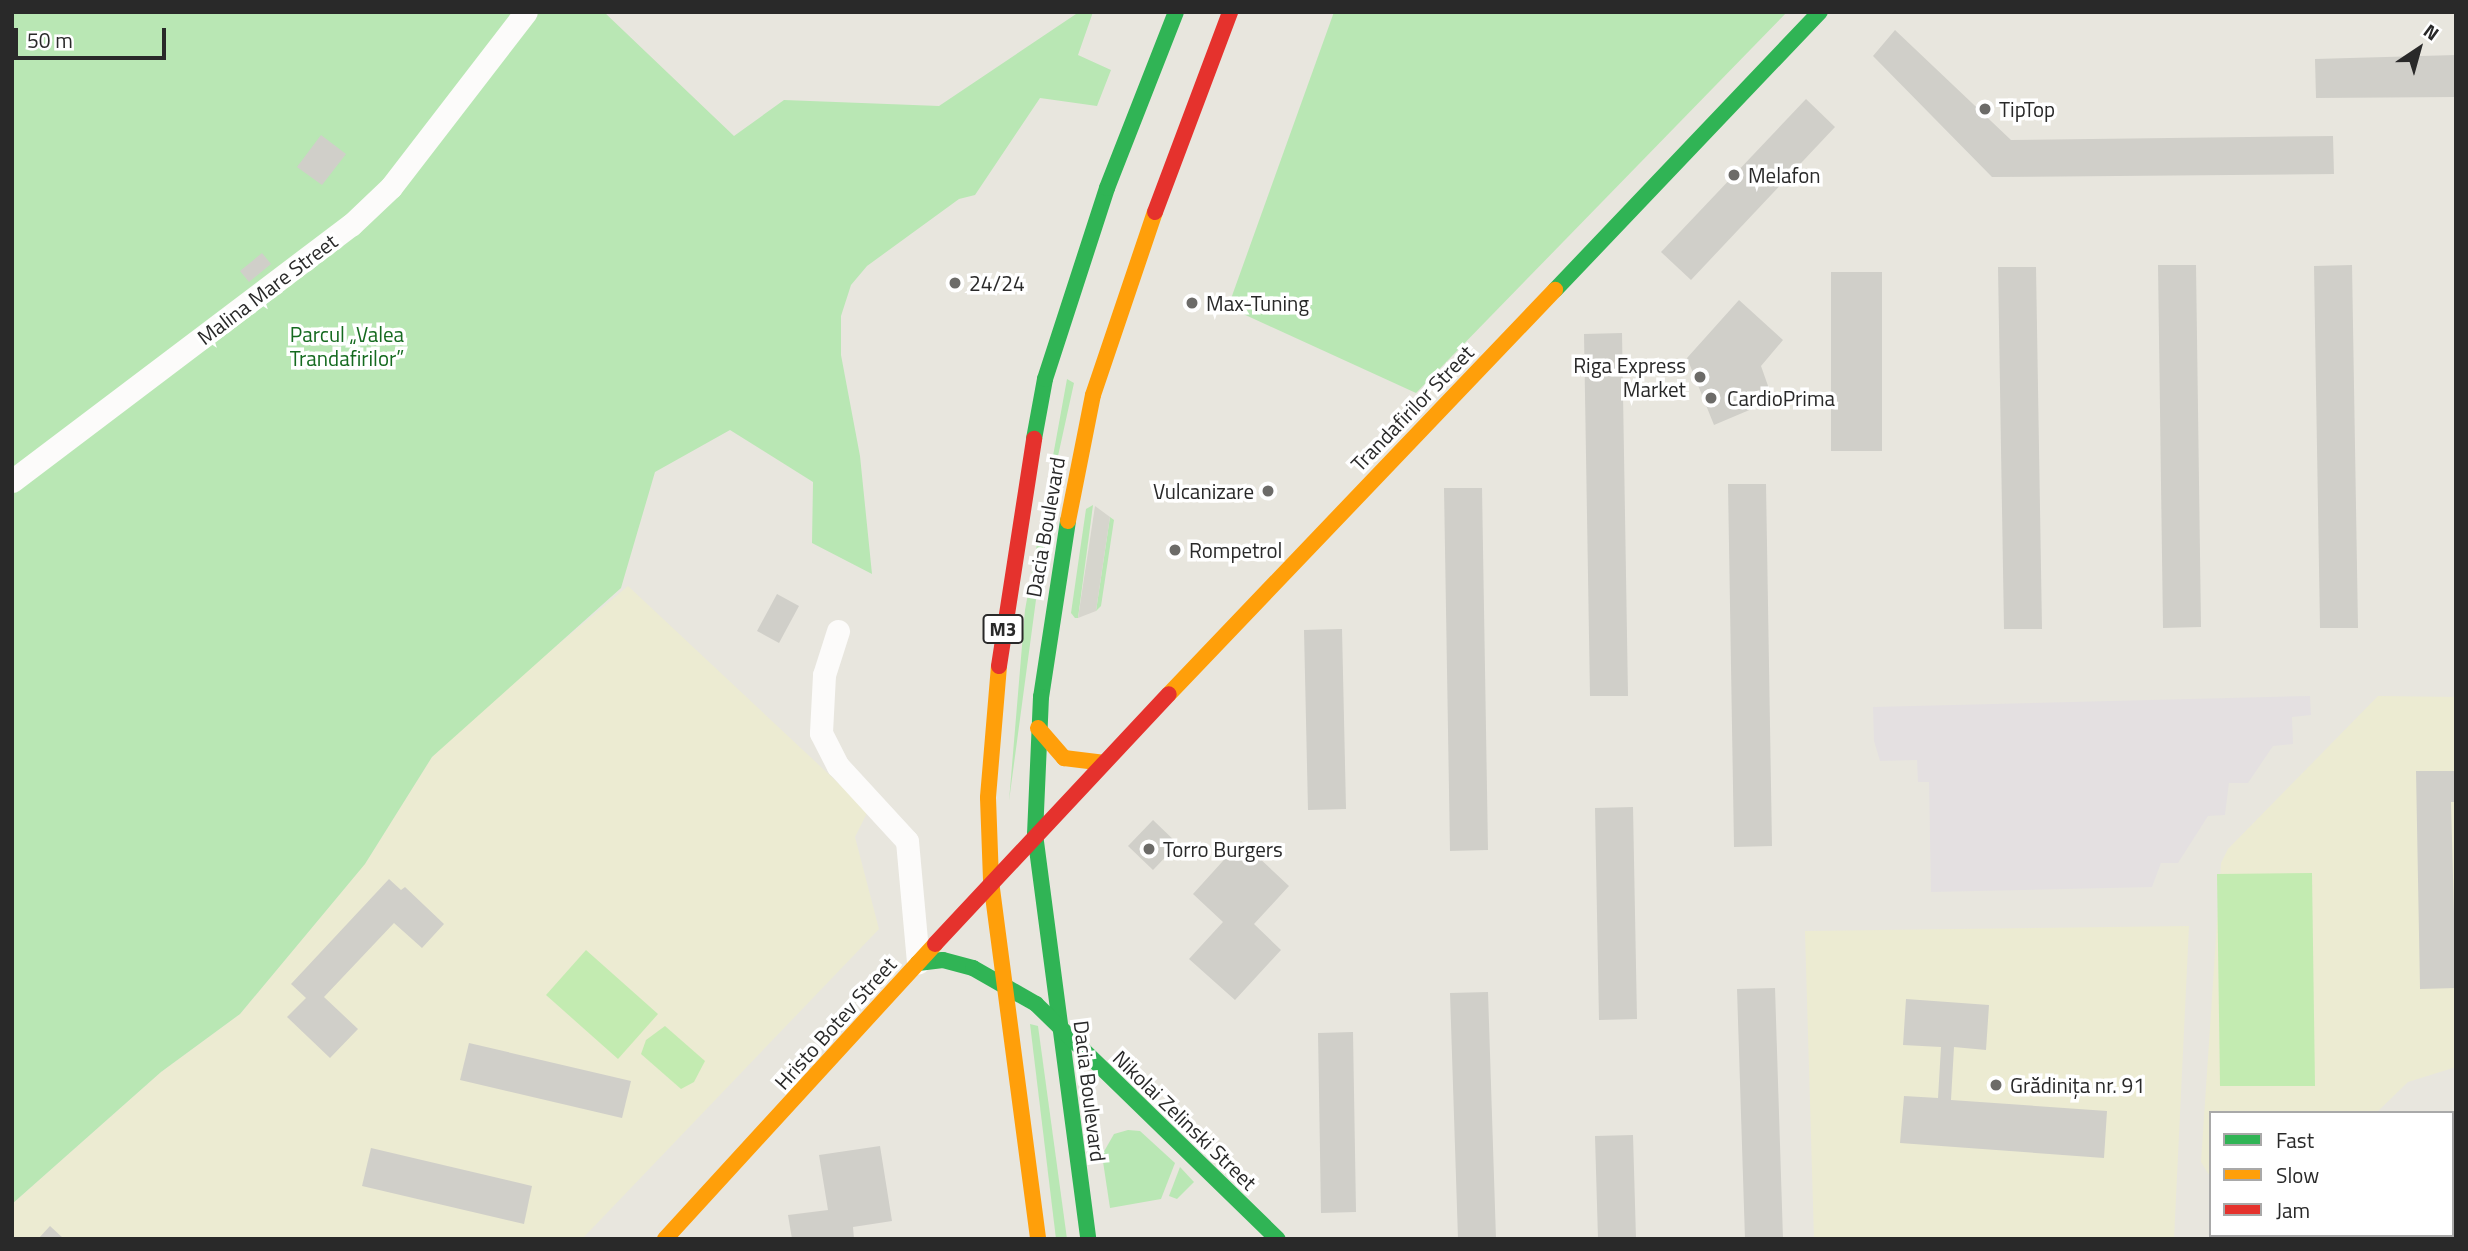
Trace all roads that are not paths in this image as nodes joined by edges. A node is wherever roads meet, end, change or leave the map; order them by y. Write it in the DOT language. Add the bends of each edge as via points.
graph roads {
  1 [pos="526,12"];
  2 [pos="1176,12"];
  3 [pos="1230,12"];
  4 [pos="1820,12"];
  5 [pos="12,481"];
  6 [pos="838,631"];
  7 [pos="1038,728"];
  8 [pos="1103,763"];
  9 [pos="1034,834"];
  10 [pos="991,881"];
  11 [pos="918,963"];
  12 [pos="1002,980"];
  13 [pos="1060,1026"];
  14 [pos="665,1239"];
  15 [pos="1038,1239"];
  16 [pos="1088,1239"];
  17 [pos="1278,1239"];
  1 -- 5 [label="street, Malina Mare Street" via="391,187 351,225"];
  2 -- 10 [label="main road, Dacia Boulevard / M3" via="1107,188 1045,379 1000,653 988,798"];
  3 -- 7 [label="main road, Dacia Boulevard / M3" via="1128,284 1093,395 1054,591"];
  4 -- 8 [label="main road, Trandafirilor Street"];
  6 -- 11 [label="street" via="824,675 821,733 838,766 907,841"];
  7 -- 8 [label="main road" via="1064,758"];
  7 -- 9 [label="main road, Dacia Boulevard / M3"];
  8 -- 9 [label="main road, Trandafirilor Street"];
  9 -- 10 [label="main road, Hristo Botev Street"];
  9 -- 13 [label="main road, Dacia Boulevard / M3"];
  10 -- 11 [label="main road, Hristo Botev Street"];
  10 -- 12 [label="main road, Dacia Boulevard / M3"];
  11 -- 12 [label="main road, Nikolai Zelinski Street" via="943,960"];
  11 -- 14 [label="main road, Hristo Botev Street"];
  12 -- 13 [label="main road, Nikolai Zelinski Street"];
  12 -- 15 [label="main road, Dacia Boulevard / M3"];
  13 -- 16 [label="main road, Dacia Boulevard / M3"];
  13 -- 17 [label="main road, Nikolai Zelinski Street"];
}
